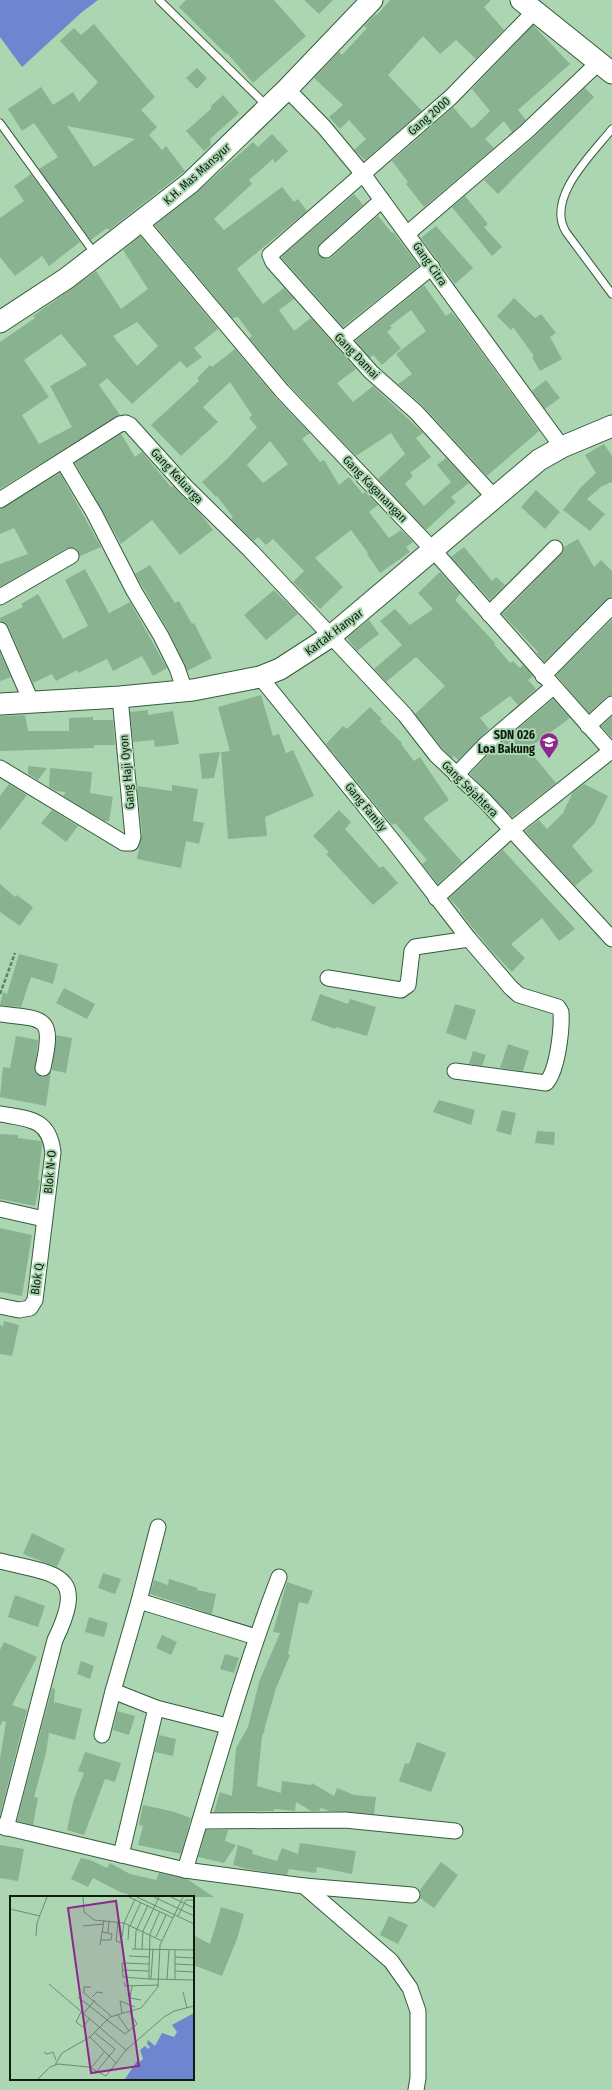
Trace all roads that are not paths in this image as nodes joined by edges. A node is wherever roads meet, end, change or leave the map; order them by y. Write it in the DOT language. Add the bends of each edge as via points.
graph roads {
  1 [pos="160,0"];
  2 [pos="372,0"];
  3 [pos="527,6"];
  4 [pos="605,68"];
  5 [pos="287,89"];
  6 [pos="268,107"];
  7 [pos="0,123"];
  8 [pos="612,129"];
  9 [pos="363,174"];
  10 [pos="382,200"];
  11 [pos="318,214"];
  12 [pos="141,223"];
  13 [pos="408,233"];
  14 [pos="326,250"];
  15 [pos="96,256"];
  16 [pos="432,267"];
  17 [pos="612,294"];
  18 [pos="0,322"];
  19 [pos="342,340"];
  20 [pos="612,426"];
  21 [pos="562,447"];
  22 [pos="63,461"];
  23 [pos="494,497"];
  24 [pos="0,500"];
  25 [pos="555,548"];
  26 [pos="434,551"];
  27 [pos="71,556"];
  28 [pos="0,597"];
  29 [pos="612,606"];
  30 [pos="489,614"];
  31 [pos="0,630"];
  32 [pos="332,636"];
  33 [pos="260,677"];
  34 [pos="548,681"];
  35 [pos="185,691"];
  36 [pos="120,697"];
  37 [pos="31,701"];
  38 [pos="0,704"];
  39 [pos="612,704"];
  40 [pos="588,726"];
  41 [pos="611,751"];
  42 [pos="0,768"];
  43 [pos="456,774"];
  44 [pos="511,830"];
  45 [pos="436,898"];
  46 [pos="468,939"];
  47 [pos="612,939"];
  48 [pos="328,978"];
  49 [pos="0,1014"];
  50 [pos="43,1068"];
  51 [pos="456,1071"];
  52 [pos="0,1114"];
  53 [pos="0,1209"];
  54 [pos="44,1219"];
  55 [pos="0,1306"];
  56 [pos="158,1527"];
  57 [pos="0,1561"];
  58 [pos="279,1577"];
  59 [pos="139,1600"];
  60 [pos="256,1637"];
  61 [pos="113,1692"];
  62 [pos="156,1708"];
  63 [pos="227,1726"];
  64 [pos="102,1735"];
  65 [pos="200,1821"];
  66 [pos="3,1827"];
  67 [pos="455,1831"];
  68 [pos="121,1855"];
  69 [pos="185,1870"];
  70 [pos="304,1886"];
  71 [pos="412,1895"];
  72 [pos="416,2090"];
  1 -- 6 [label="lane"];
  2 -- 5 [label="street, K.H. Mas Mansyur"];
  3 -- 4 [label="street"];
  3 -- 9 [label="street, Gang 2000" via="451,97"];
  4 -- 13 [label="street"];
  5 -- 6 [label="street, K.H. Mas Mansyur"];
  5 -- 9 [label="street, Gang Citra" via="324,126"];
  6 -- 12 [label="street, K.H. Mas Mansyur" via="190,183"];
  7 -- 15 [label="lane"];
  8 -- 17 [label="lane" via="570,181 563,199 561,215 566,232"];
  9 -- 10 [label="street, Gang Citra"];
  9 -- 11 [label="street, Gang 2000"];
  10 -- 13 [label="street, Gang Citra"];
  10 -- 14 [label="street"];
  11 -- 19 [label="street, Gang Damai" via="270,255 271,260"];
  12 -- 15 [label="street, K.H. Mas Mansyur"];
  12 -- 26 [label="street, Gang Kaganangan" via="282,391"];
  13 -- 16 [label="street, Gang Citra"];
  15 -- 18 [label="street, K.H. Mas Mansyur"];
  16 -- 19 [label="street"];
  16 -- 21 [label="street, Gang Citra"];
  19 -- 23 [label="street, Gang Damai" via="371,372 420,417"];
  20 -- 21 [label="street, Kartak Hanyar"];
  21 -- 23 [label="street, Kartak Hanyar" via="539,460"];
  22 -- 24 [label="street, Gang Keluarga"];
  22 -- 32 [label="street, Gang Keluarga" via="120,424 130,425 185,486"];
  22 -- 35 [label="street" via="161,636"];
  23 -- 26 [label="street, Kartak Hanyar"];
  25 -- 30 [label="street"];
  26 -- 30 [label="street, Gang Kaganangan"];
  26 -- 32 [label="street, Kartak Hanyar"];
  27 -- 28 [label="street"];
  29 -- 34 [label="street"];
  30 -- 34 [label="street, Gang Kaganangan"];
  31 -- 37 [label="street"];
  32 -- 33 [label="street, Kartak Hanyar" via="304,655"];
  32 -- 43 [label="street, Gang Sejahtera" via="405,715 436,755"];
  33 -- 35 [label="street, Kartak Hanyar"];
  33 -- 45 [label="street, Gang Family"];
  34 -- 40 [label="street, Gang Kaganangan"];
  34 -- 43 [label="street"];
  35 -- 36 [label="street, Kartak Hanyar"];
  36 -- 37 [label="street, Kartak Hanyar"];
  36 -- 42 [label="street, Gang Haji Oyon" via="132,837 128,845"];
  37 -- 38 [label="street, Kartak Hanyar"];
  39 -- 40 [label="street"];
  40 -- 41 [label="street, Gang Kaganangan"];
  41 -- 44 [label="street"];
  43 -- 44 [label="street, Gang Sejahtera"];
  44 -- 45 [label="street"];
  44 -- 47 [label="street, Gang Sejahtera"];
  45 -- 46 [label="street, Gang Family"];
  46 -- 48 [label="street" via="415,947 412,951 408,985 401,990"];
  46 -- 51 [label="street, Gang Family" via="519,994 558,1007 562,1019 552,1070 546,1083"];
  49 -- 50 [label="street" via="36,1018 43,1022 47,1034"];
  52 -- 54 [label="street, Blok N-O" via="33,1120 43,1126 52,1138 53,1152"];
  53 -- 54 [label="street"];
  54 -- 55 [label="street, Blok Q" via="35,1300 30,1308 19,1310"];
  56 -- 59 [label="street"];
  57 -- 66 [label="street" via="49,1573 61,1578 69,1589 69,1605 52,1653"];
  58 -- 60 [label="street"];
  59 -- 60 [label="street"];
  59 -- 61 [label="street"];
  60 -- 63 [label="street"];
  61 -- 62 [label="street"];
  61 -- 64 [label="street"];
  62 -- 63 [label="street"];
  62 -- 68 [label="street"];
  63 -- 65 [label="street"];
  65 -- 67 [label="street" via="344,1820"];
  65 -- 69 [label="street"];
  66 -- 68 [label="street"];
  68 -- 69 [label="street"];
  69 -- 70 [label="street"];
  70 -- 71 [label="street"];
  70 -- 72 [label="street" via="391,1961 410,1988 418,2011"];
}
